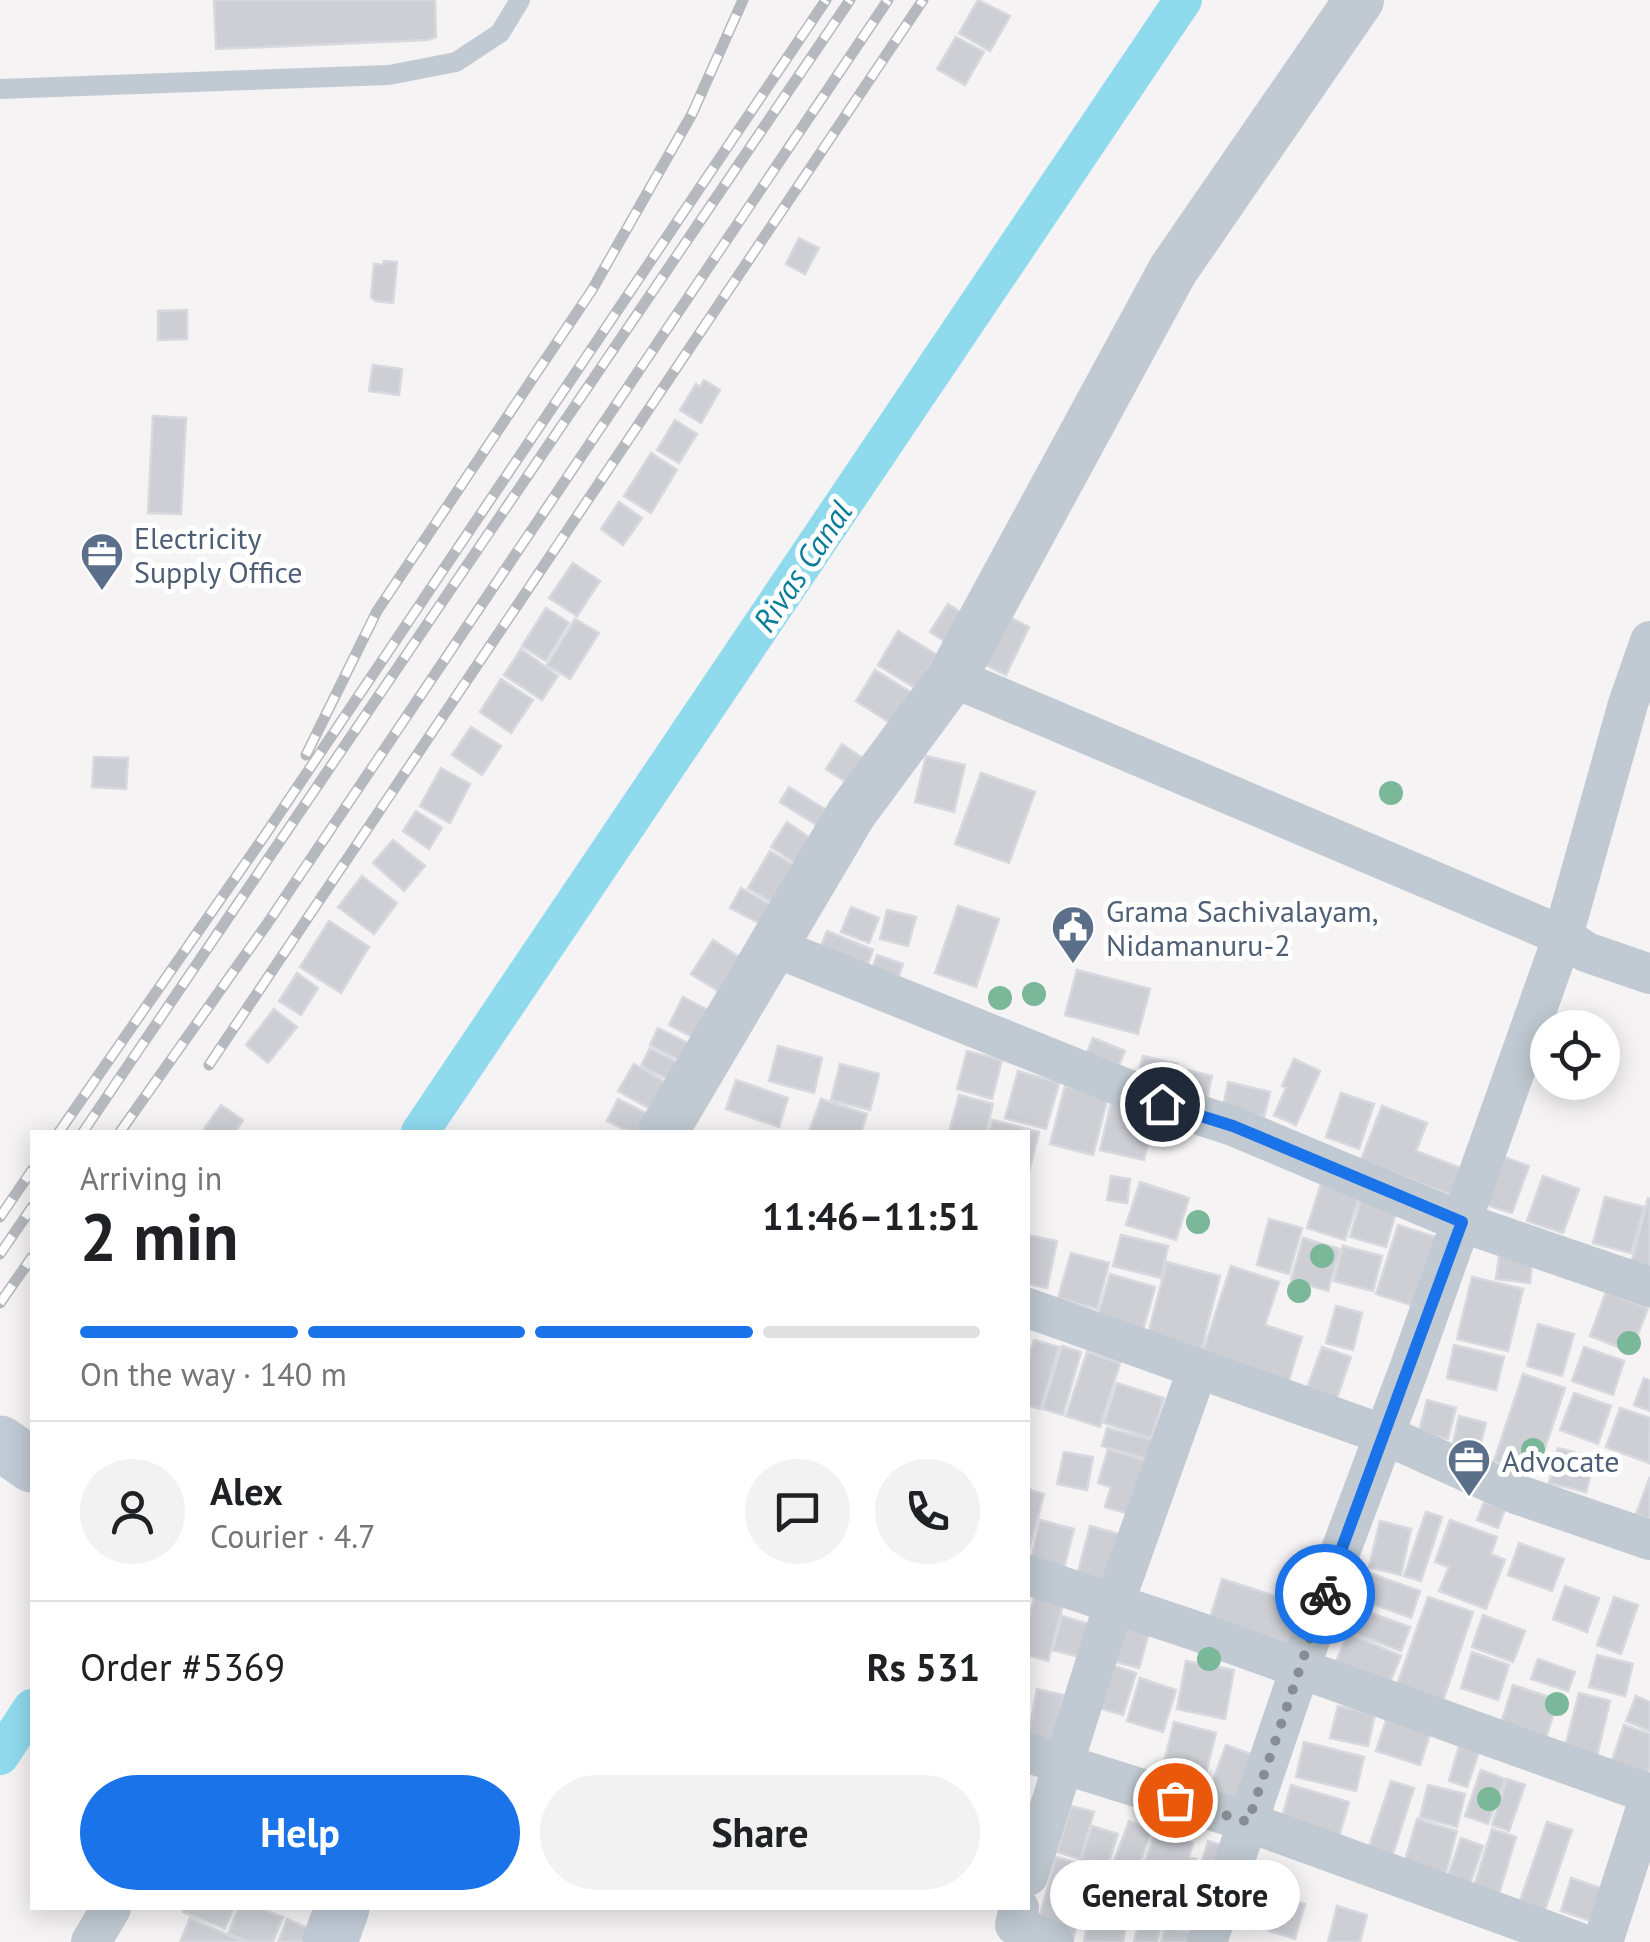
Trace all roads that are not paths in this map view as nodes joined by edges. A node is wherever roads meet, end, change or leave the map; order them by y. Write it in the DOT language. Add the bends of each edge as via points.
graph roads {
  1 [pos="520,0"];
  2 [pos="1358,0"];
  3 [pos="0,89"];
  4 [pos="1650,642"];
  5 [pos="952,677"];
  6 [pos="1639,708"];
  7 [pos="1563,936"];
  8 [pos="774,947"];
  9 [pos="1650,974"];
  10 [pos="664,1130"];
  11 [pos="1462,1222"];
  12 [pos="1650,1287"];
  13 [pos="1030,1309"];
  14 [pos="1196,1371"];
  15 [pos="1385,1435"];
  16 [pos="0,1444"];
  17 [pos="30,1464"];
  18 [pos="1650,1540"];
  19 [pos="1030,1576"];
  20 [pos="1114,1604"];
  21 [pos="1300,1671"];
  22 [pos="1046,1760"];
  23 [pos="1650,1795"];
  24 [pos="1248,1822"];
  25 [pos="1030,1863"];
  26 [pos="110,1910"];
  27 [pos="341,1910"];
  28 [pos="1019,1910"];
  29 [pos="91,1942"];
  30 [pos="330,1942"];
  31 [pos="1054,1942"];
  32 [pos="1208,1942"];
  33 [pos="1578,1942"];
  34 [pos="1602,1942"];
  1 -- 3 [label="lane" via="500,33 456,62 389,75"];
  2 -- 5 [label="street" via="1173,270"];
  4 -- 6 [label="street"];
  5 -- 7 [label="street"];
  5 -- 8 [label="street" via="851,814"];
  6 -- 7 [label="street"];
  7 -- 9 [label="street" via="1586,952"];
  7 -- 11 [label="street"];
  8 -- 10 [label="street"];
  8 -- 11 [label="street"];
  11 -- 12 [label="street"];
  11 -- 15 [label="street"];
  13 -- 14 [label="street"];
  14 -- 15 [label="street"];
  14 -- 20 [label="street"];
  15 -- 18 [label="street" via="1516,1494"];
  15 -- 21 [label="street"];
  16 -- 17 [label="main road"];
  19 -- 20 [label="street"];
  20 -- 21 [label="street"];
  20 -- 22 [label="street"];
  21 -- 23 [label="street"];
  21 -- 24 [label="street"];
  22 -- 24 [label="street"];
  22 -- 25 [label="street"];
  23 -- 34 [label="street"];
  24 -- 32 [label="street"];
  24 -- 33 [label="street"];
  26 -- 29 [label="street"];
  27 -- 30 [label="main road"];
  28 -- 31 [label="street" via="1015,1925"];
}
